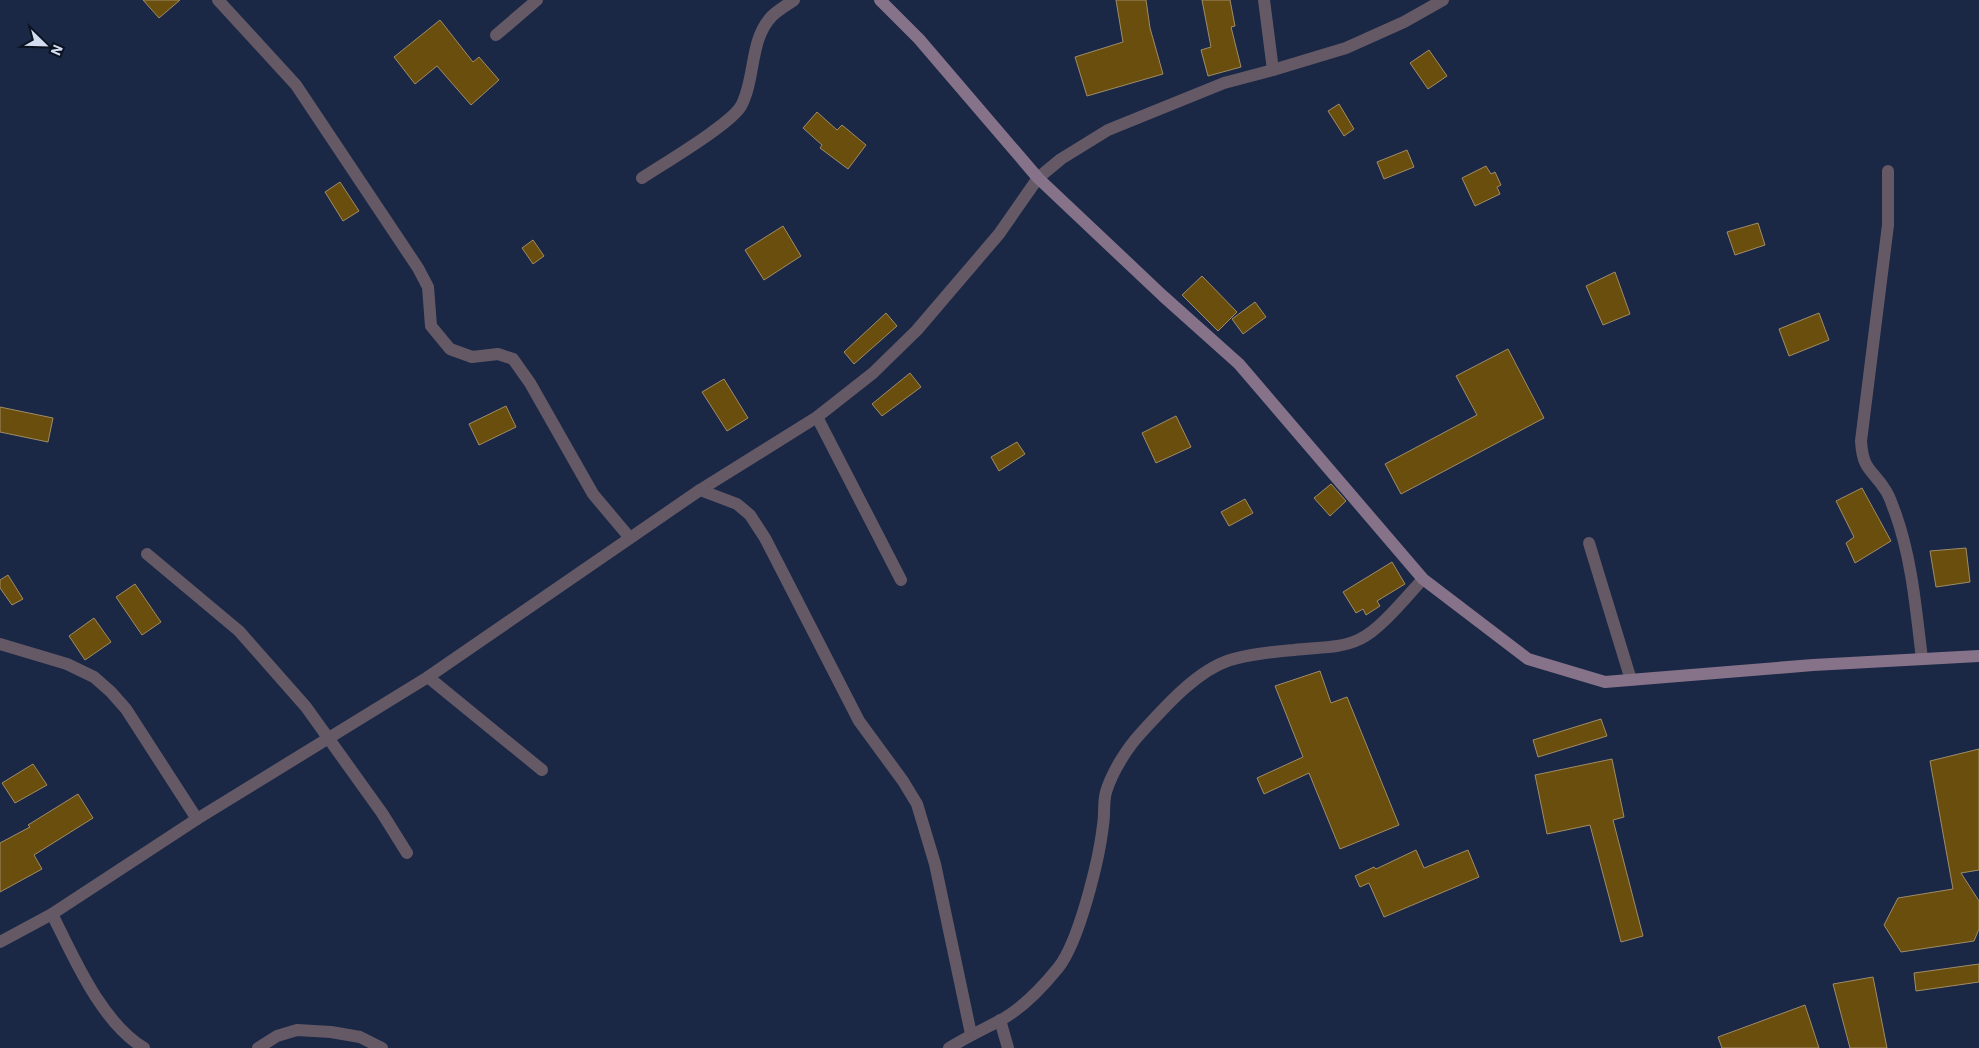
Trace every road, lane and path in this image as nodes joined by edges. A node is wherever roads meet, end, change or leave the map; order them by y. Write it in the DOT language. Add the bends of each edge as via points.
graph roads {
  1 [pos="218,0"];
  2 [pos="537,0"];
  3 [pos="794,0"];
  4 [pos="880,0"];
  5 [pos="1264,0"];
  6 [pos="1442,0"];
  7 [pos="496,35"];
  8 [pos="1273,70"];
  9 [pos="1888,171"];
  10 [pos="642,178"];
  11 [pos="1038,178"];
  12 [pos="817,417"];
  13 [pos="700,490"];
  14 [pos="630,538"];
  15 [pos="1589,543"];
  16 [pos="147,554"];
  17 [pos="1423,579"];
  18 [pos="901,580"];
  19 [pos="0,644"];
  20 [pos="1979,656"];
  21 [pos="1922,659"];
  22 [pos="428,677"];
  23 [pos="1631,680"];
  24 [pos="329,737"];
  25 [pos="542,770"];
  26 [pos="197,819"];
  27 [pos="407,853"];
  28 [pos="52,914"];
  29 [pos="0,942"];
  30 [pos="1000,1020"];
  31 [pos="971,1034"];
  32 [pos="144,1048"];
  33 [pos="258,1048"];
  34 [pos="382,1048"];
  35 [pos="949,1048"];
  36 [pos="1008,1048"];
  1 -- 14 [label="street" via="296,84 418,268 428,287 431,326 450,350 472,357 498,354 513,359 593,494"];
  2 -- 7 [label="street"];
  3 -- 10 [label="street" via="772,16 759,35 740,107 728,120"];
  4 -- 11 [label="main road" via="919,39"];
  5 -- 8 [label="street"];
  6 -- 8 [label="street" via="1404,22 1346,48"];
  8 -- 11 [label="street" via="1224,83 1108,130"];
  9 -- 21 [label="street" via="1888,226 1861,441 1862,458 1886,491 1895,514 1913,583"];
  11 -- 12 [label="street" via="1000,234 917,330 873,373"];
  11 -- 17 [label="main road" via="1239,364"];
  12 -- 13 [label="street"];
  12 -- 18 [label="street"];
  13 -- 14 [label="street"];
  13 -- 31 [label="street" via="737,504 750,515 766,538 859,721 917,804 935,864"];
  14 -- 22 [label="street"];
  15 -- 23 [label="street"];
  16 -- 24 [label="street" via="239,632"];
  17 -- 23 [label="main road" via="1528,659 1605,682"];
  17 -- 30 [label="street" via="1362,638 1344,646 1230,660 1178,693 1138,736 1106,792 1103,826 1085,905 1059,967 1020,1007"];
  19 -- 26 [label="street" via="67,664 94,677 111,692 126,709"];
  20 -- 21 [label="main road"];
  21 -- 23 [label="main road"];
  22 -- 24 [label="street"];
  22 -- 25 [label="street"];
  24 -- 26 [label="street"];
  24 -- 27 [label="street"];
  26 -- 28 [label="street"];
  28 -- 29 [label="street"];
  28 -- 32 [label="street" via="102,1006 115,1024"];
  30 -- 31 [label="street"];
  30 -- 36 [label="street"];
  31 -- 35 [label="street"];
  33 -- 34 [label="street" via="277,1036 297,1030 360,1037"];
}
